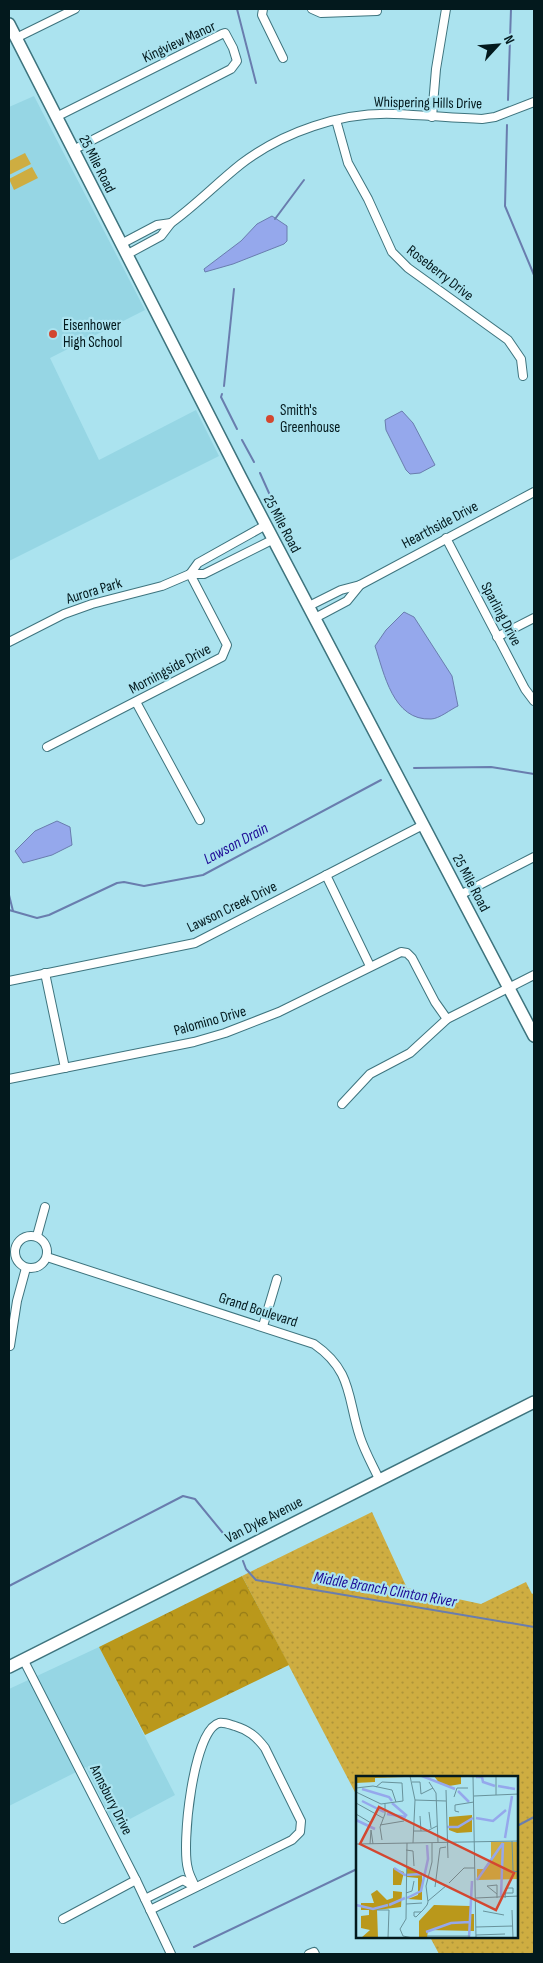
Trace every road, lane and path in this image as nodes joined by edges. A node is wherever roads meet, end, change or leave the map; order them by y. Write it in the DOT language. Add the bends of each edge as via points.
graph roads {
  1 [pos="75,9"];
  2 [pos="263,9"];
  3 [pos="312,9"];
  4 [pos="446,9"];
  5 [pos="376,11"];
  6 [pos="9,24"];
  7 [pos="16,38"];
  8 [pos="283,58"];
  9 [pos="534,102"];
  10 [pos="56,117"];
  11 [pos="432,117"];
  12 [pos="336,120"];
  13 [pos="73,150"];
  14 [pos="171,223"];
  15 [pos="121,244"];
  16 [pos="126,255"];
  17 [pos="523,376"];
  18 [pos="534,492"];
  19 [pos="266,524"];
  20 [pos="446,538"];
  21 [pos="274,540"];
  22 [pos="223,547"];
  23 [pos="232,561"];
  24 [pos="190,574"];
  25 [pos="360,584"];
  26 [pos="309,606"];
  27 [pos="315,618"];
  28 [pos="534,618"];
  29 [pos="497,637"];
  30 [pos="9,642"];
  31 [pos="136,702"];
  32 [pos="534,702"];
  33 [pos="47,747"];
  34 [pos="200,820"];
  35 [pos="423,825"];
  36 [pos="534,856"];
  37 [pos="326,875"];
  38 [pos="460,895"];
  39 [pos="370,966"];
  40 [pos="45,974"];
  41 [pos="534,975"];
  42 [pos="9,981"];
  43 [pos="509,988"];
  44 [pos="448,1019"];
  45 [pos="534,1036"];
  46 [pos="65,1068"];
  47 [pos="9,1079"];
  48 [pos="342,1104"];
  49 [pos="45,1207"];
  50 [pos="37,1236"];
  51 [pos="12,1246"];
  52 [pos="47,1257"];
  53 [pos="26,1268"];
  54 [pos="277,1279"];
  55 [pos="263,1326"];
  56 [pos="10,1346"];
  57 [pos="534,1402"];
  58 [pos="379,1480"];
  59 [pos="23,1659"];
  60 [pos="9,1667"];
  61 [pos="136,1880"];
  62 [pos="171,1886"];
  63 [pos="195,1886"];
  64 [pos="177,1896"];
  65 [pos="145,1899"];
  66 [pos="150,1910"];
  67 [pos="63,1919"];
  68 [pos="171,1954"];
  1 -- 7 [label="street"];
  2 -- 8 [label="street" via="262,15"];
  3 -- 5 [label="street" via="321,12"];
  4 -- 11 [label="street"];
  6 -- 7 [label="street, 25 Mile Road"];
  7 -- 10 [label="street, 25 Mile Road"];
  9 -- 11 [label="street, Whispering Hills Drive" via="488,118"];
  10 -- 13 [label="street, 25 Mile Road"];
  10 -- 13 [label="street, Kingview Manor" via="222,34 228,37 237,61 231,70"];
  11 -- 12 [label="street, Whispering Hills Drive" via="393,114"];
  12 -- 14 [label="street, Whispering Hills Drive" via="312,127 267,148 242,164"];
  12 -- 17 [label="street, Roseberry Drive" via="348,163 392,252 408,268 508,340 521,359"];
  13 -- 15 [label="street, 25 Mile Road"];
  14 -- 15 [label="street, Whispering Hills Drive" via="157,225"];
  14 -- 16 [label="street, Whispering Hills Drive" via="161,236"];
  15 -- 16 [label="street, 25 Mile Road"];
  16 -- 19 [label="street, 25 Mile Road"];
  18 -- 20 [label="street, Hearthside Drive"];
  19 -- 21 [label="street, 25 Mile Road"];
  19 -- 22 [label="street, Aurora Park"];
  20 -- 25 [label="street, Hearthside Drive"];
  20 -- 29 [label="street, Sparling Drive"];
  21 -- 23 [label="street, Aurora Park"];
  21 -- 26 [label="street, 25 Mile Road"];
  22 -- 23 [label="street"];
  22 -- 24 [label="street, Aurora Park" via="198,563"];
  23 -- 24 [label="street, Aurora Park" via="204,574"];
  24 -- 30 [label="street, Aurora Park" via="162,586 64,614"];
  24 -- 31 [label="street, Morningside Drive" via="227,645 222,657"];
  25 -- 26 [label="street, Hearthside Drive"];
  25 -- 27 [label="street, Hearthside Drive" via="347,602"];
  26 -- 27 [label="street, 25 Mile Road"];
  27 -- 35 [label="street, 25 Mile Road"];
  28 -- 29 [label="street"];
  29 -- 32 [label="street, Sparling Drive"];
  31 -- 33 [label="street, Morningside Drive"];
  31 -- 34 [label="street"];
  35 -- 37 [label="street, Lawson Creek Drive"];
  35 -- 38 [label="street, 25 Mile Road"];
  36 -- 38 [label="street"];
  37 -- 39 [label="street"];
  37 -- 40 [label="street, Lawson Creek Drive" via="195,943"];
  38 -- 43 [label="street, 25 Mile Road"];
  39 -- 44 [label="street, Palomino Drive" via="394,953 407,953"];
  39 -- 46 [label="street, Palomino Drive" via="279,1012 225,1033"];
  40 -- 42 [label="street, Lawson Creek Drive"];
  40 -- 46 [label="street"];
  41 -- 43 [label="street"];
  43 -- 44 [label="street"];
  43 -- 45 [label="street, 25 Mile Road"];
  44 -- 48 [label="street" via="410,1053 370,1074"];
  46 -- 47 [label="street, Palomino Drive"];
  49 -- 50 [label="street"];
  50 -- 51 [label="street" via="23,1238"];
  50 -- 52 [label="street" via="47,1247"];
  51 -- 53 [label="street"];
  52 -- 53 [label="street" via="36,1267"];
  52 -- 55 [label="street, Grand Boulevard"];
  53 -- 56 [label="street"];
  54 -- 55 [label="street"];
  55 -- 58 [label="street, Grand Boulevard" via="314,1344 336,1362 349,1388 360,1438"];
  57 -- 58 [label="street, Van Dyke Avenue"];
  58 -- 59 [label="street, Van Dyke Avenue"];
  59 -- 60 [label="street, Van Dyke Avenue"];
  59 -- 61 [label="street, Annsbury Drive"];
  61 -- 65 [label="street, Annsbury Drive"];
  61 -- 67 [label="street"];
  62 -- 63 [label="street" via="183,1880"];
  62 -- 64 [label="street"];
  62 -- 65 [label="street"];
  63 -- 63 [label="street" via="292,1840 300,1832 301,1821 265,1748 246,1729 219,1723 212,1729 192,1777 187,1868"];
  63 -- 64 [label="street"];
  64 -- 66 [label="street"];
  65 -- 66 [label="street, Annsbury Drive"];
  66 -- 68 [label="street, Annsbury Drive"];
}
